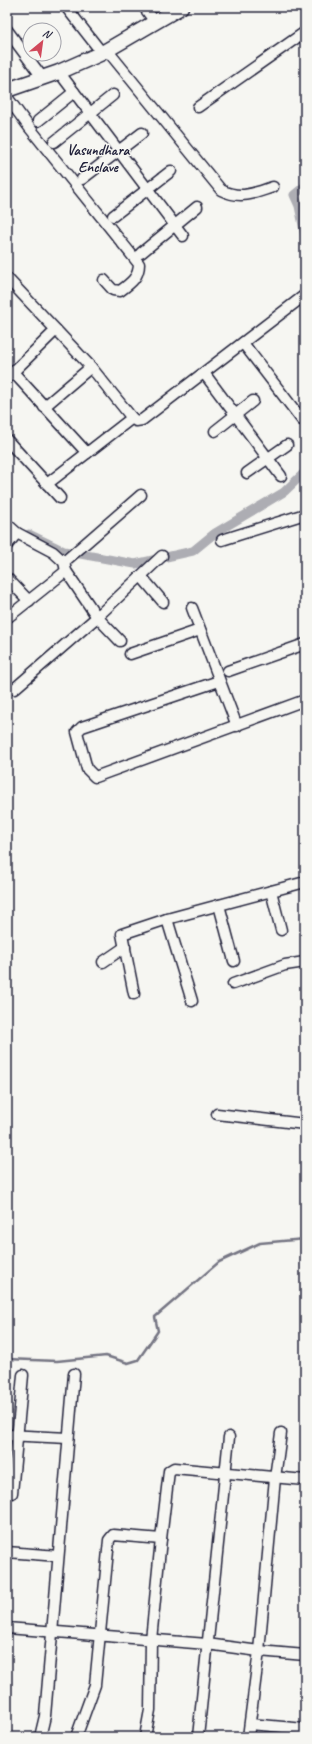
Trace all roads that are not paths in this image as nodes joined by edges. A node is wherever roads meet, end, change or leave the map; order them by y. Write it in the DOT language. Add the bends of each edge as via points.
graph roads {
  1 [pos="66,7"];
  2 [pos="144,7"];
  3 [pos="182,7"];
  4 [pos="155,22"];
  5 [pos="7,30"];
  6 [pos="305,32"];
  7 [pos="105,52"];
  8 [pos="59,72"];
  9 [pos="42,77"];
  10 [pos="7,90"];
  11 [pos="74,92"];
  12 [pos="114,95"];
  13 [pos="7,97"];
  14 [pos="198,107"];
  15 [pos="90,114"];
  16 [pos="38,121"];
  17 [pos="142,133"];
  18 [pos="54,142"];
  19 [pos="119,151"];
  20 [pos="171,171"];
  21 [pos="82,179"];
  22 [pos="273,187"];
  23 [pos="148,189"];
  24 [pos="197,207"];
  25 [pos="113,216"];
  26 [pos="175,225"];
  27 [pos="183,236"];
  28 [pos="141,253"];
  29 [pos="7,278"];
  30 [pos="104,280"];
  31 [pos="305,295"];
  32 [pos="56,330"];
  33 [pos="243,343"];
  34 [pos="91,367"];
  35 [pos="204,373"];
  36 [pos="10,375"];
  37 [pos="253,402"];
  38 [pos="44,407"];
  39 [pos="235,415"];
  40 [pos="132,418"];
  41 [pos="302,420"];
  42 [pos="215,431"];
  43 [pos="7,440"];
  44 [pos="287,445"];
  45 [pos="87,453"];
  46 [pos="268,458"];
  47 [pos="248,473"];
  48 [pos="281,476"];
  49 [pos="47,484"];
  50 [pos="141,495"];
  51 [pos="60,498"];
  52 [pos="305,514"];
  53 [pos="7,524"];
  54 [pos="17,533"];
  55 [pos="222,540"];
  56 [pos="7,545"];
  57 [pos="162,556"];
  58 [pos="65,566"];
  59 [pos="141,576"];
  60 [pos="7,578"];
  61 [pos="29,601"];
  62 [pos="163,602"];
  63 [pos="192,608"];
  64 [pos="96,617"];
  65 [pos="7,618"];
  66 [pos="200,630"];
  67 [pos="120,640"];
  68 [pos="305,644"];
  69 [pos="130,654"];
  70 [pos="228,671"];
  71 [pos="219,681"];
  72 [pos="14,689"];
  73 [pos="305,700"];
  74 [pos="237,726"];
  75 [pos="305,882"];
  76 [pos="271,891"];
  77 [pos="219,905"];
  78 [pos="167,919"];
  79 [pos="281,930"];
  80 [pos="125,947"];
  81 [pos="234,961"];
  82 [pos="103,962"];
  83 [pos="305,962"];
  84 [pos="233,984"];
  85 [pos="134,994"];
  86 [pos="192,1001"];
  87 [pos="217,1114"];
  88 [pos="305,1124"];
  89 [pos="74,1374"];
  90 [pos="23,1375"];
  91 [pos="281,1433"];
  92 [pos="7,1435"];
  93 [pos="18,1435"];
  94 [pos="229,1437"];
  95 [pos="68,1438"];
  96 [pos="225,1474"];
  97 [pos="274,1478"];
  98 [pos="305,1480"];
  99 [pos="12,1492"];
  100 [pos="161,1539"];
  101 [pos="7,1552"];
  102 [pos="58,1556"];
  103 [pos="7,1628"];
  104 [pos="51,1632"];
  105 [pos="99,1635"];
  106 [pos="151,1640"];
  107 [pos="207,1644"];
  108 [pos="259,1651"];
  109 [pos="305,1655"];
  110 [pos="250,1724"];
  111 [pos="305,1731"];
  112 [pos="40,1737"];
  113 [pos="76,1737"];
  114 [pos="145,1737"];
  115 [pos="198,1737"];
  116 [pos="248,1737"];
  117 [pos="303,1737"];
  1 -- 7 [label="street"];
  2 -- 4 [label="street"];
  3 -- 4 [label="street"];
  4 -- 7 [label="street"];
  5 -- 9 [label="street"];
  6 -- 14 [label="street"];
  7 -- 8 [label="street"];
  7 -- 22 [label="street" via="221,190 244,196"];
  8 -- 9 [label="street"];
  8 -- 11 [label="street"];
  9 -- 10 [label="street"];
  11 -- 15 [label="street"];
  11 -- 16 [label="street"];
  12 -- 15 [label="street"];
  13 -- 30 [label="street" via="139,264 139,272 120,291 113,290"];
  15 -- 18 [label="street"];
  15 -- 19 [label="street"];
  17 -- 19 [label="street"];
  19 -- 21 [label="street"];
  19 -- 23 [label="street"];
  20 -- 23 [label="street"];
  23 -- 25 [label="street"];
  23 -- 26 [label="street"];
  24 -- 26 [label="street"];
  26 -- 27 [label="street"];
  26 -- 28 [label="street"];
  29 -- 32 [label="street"];
  31 -- 33 [label="street"];
  32 -- 34 [label="street"];
  32 -- 36 [label="street"];
  33 -- 35 [label="street"];
  33 -- 41 [label="street"];
  34 -- 38 [label="street"];
  34 -- 40 [label="street"];
  35 -- 39 [label="street"];
  35 -- 40 [label="street" via="142,420 136,421"];
  36 -- 38 [label="street"];
  37 -- 39 [label="street"];
  38 -- 45 [label="street"];
  39 -- 42 [label="street"];
  39 -- 46 [label="street"];
  40 -- 45 [label="street"];
  43 -- 49 [label="street"];
  44 -- 46 [label="street"];
  45 -- 49 [label="street"];
  46 -- 47 [label="street"];
  46 -- 48 [label="street"];
  49 -- 51 [label="street"];
  50 -- 58 [label="street"];
  52 -- 55 [label="street"];
  53 -- 54 [label="street"];
  54 -- 56 [label="street"];
  54 -- 58 [label="street" via="52,552"];
  57 -- 59 [label="street"];
  58 -- 61 [label="street"];
  58 -- 64 [label="street"];
  59 -- 62 [label="street"];
  59 -- 64 [label="street"];
  60 -- 61 [label="street"];
  61 -- 65 [label="street"];
  63 -- 66 [label="street"];
  64 -- 67 [label="street"];
  64 -- 72 [label="street"];
  66 -- 69 [label="street"];
  66 -- 71 [label="street"];
  68 -- 70 [label="street"];
  71 -- 74 [label="street"];
  71 -- 74 [label="street" via="82,727 77,732 87,769 95,777"];
  73 -- 74 [label="street"];
  75 -- 76 [label="street"];
  76 -- 77 [label="street"];
  76 -- 79 [label="street"];
  77 -- 78 [label="street"];
  77 -- 81 [label="street"];
  78 -- 80 [label="street" via="122,934"];
  78 -- 86 [label="street"];
  80 -- 82 [label="street"];
  80 -- 85 [label="street"];
  83 -- 84 [label="street" via="285,965"];
  87 -- 88 [label="street"];
  89 -- 95 [label="street"];
  90 -- 93 [label="street"];
  91 -- 97 [label="street"];
  92 -- 93 [label="street"];
  93 -- 95 [label="street"];
  93 -- 99 [label="street"];
  94 -- 96 [label="street"];
  95 -- 102 [label="street"];
  96 -- 97 [label="street"];
  96 -- 100 [label="street" via="174,1468 169,1471"];
  96 -- 107 [label="street"];
  97 -- 98 [label="street"];
  97 -- 108 [label="street"];
  100 -- 105 [label="street" via="122,1534 113,1535 109,1540"];
  100 -- 106 [label="street"];
  101 -- 102 [label="street"];
  102 -- 104 [label="street"];
  103 -- 104 [label="street"];
  104 -- 105 [label="street"];
  104 -- 112 [label="street" via="45,1716"];
  105 -- 106 [label="street"];
  105 -- 113 [label="street" via="95,1685"];
  106 -- 107 [label="street"];
  106 -- 114 [label="street" via="150,1710"];
  107 -- 108 [label="street"];
  107 -- 115 [label="street"];
  108 -- 109 [label="street"];
  108 -- 110 [label="street"];
  110 -- 111 [label="street"];
  110 -- 116 [label="street"];
  111 -- 117 [label="street"];
}
